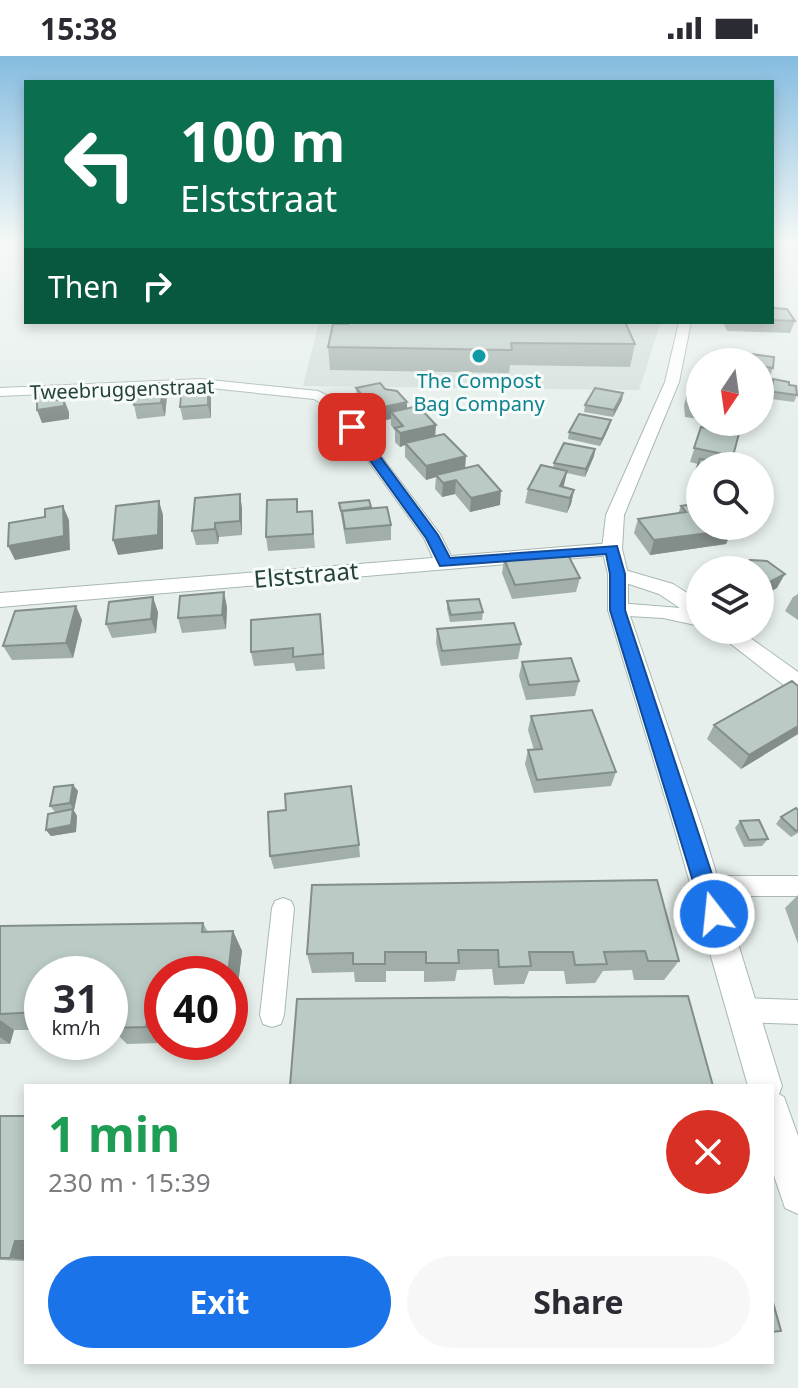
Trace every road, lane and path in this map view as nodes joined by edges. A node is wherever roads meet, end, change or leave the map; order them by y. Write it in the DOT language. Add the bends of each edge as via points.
graph roads {
  1 [pos="685,324"];
  2 [pos="0,392"];
  3 [pos="615,562"];
  4 [pos="445,563"];
  5 [pos="0,600"];
  6 [pos="686,602"];
  7 [pos="618,610"];
  8 [pos="686,616"];
  9 [pos="743,644"];
  10 [pos="798,684"];
  11 [pos="706,886"];
  12 [pos="798,886"];
  13 [pos="283,908"];
  14 [pos="742,1010"];
  15 [pos="798,1012"];
  16 [pos="272,1015"];
  17 [pos="764,1084"];
  18 [pos="774,1114"];
  19 [pos="793,1160"];
  20 [pos="798,1195"];
  1 -- 3 [label="street" via="672,382 615,515"];
  2 -- 4 [label="street, Tweebruggenstraat" via="201,383 318,395 335,405 433,538"];
  3 -- 4 [label="street, Elststraat"];
  3 -- 6 [label="street"];
  3 -- 7 [label="street"];
  4 -- 5 [label="street, Elststraat"];
  7 -- 8 [label="street"];
  7 -- 11 [label="street"];
  9 -- 10 [label="street"];
  11 -- 12 [label="lane"];
  11 -- 14 [label="street"];
  13 -- 16 [label="lane"];
  14 -- 15 [label="lane"];
  14 -- 17 [label="street"];
  18 -- 19 [label="street"];
  19 -- 20 [label="street"];
}
